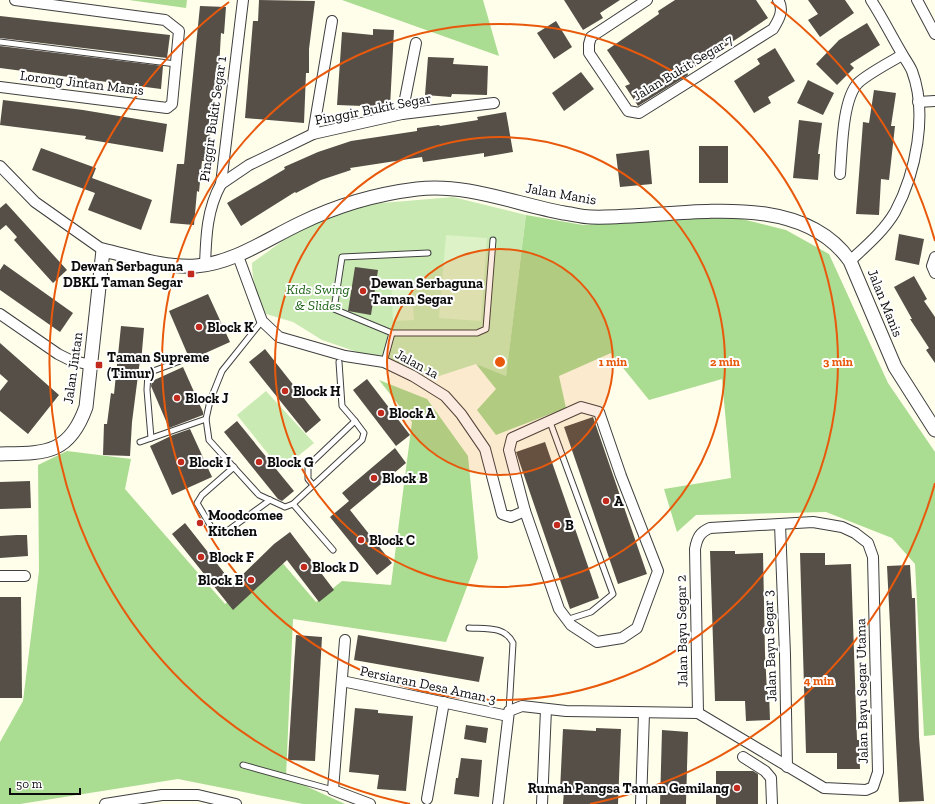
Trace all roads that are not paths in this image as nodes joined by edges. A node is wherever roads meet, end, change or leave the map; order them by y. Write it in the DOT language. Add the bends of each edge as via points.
graph roads {
  1 [pos="15,0"];
  2 [pos="243,0"];
  3 [pos="647,0"];
  4 [pos="778,0"];
  5 [pos="871,0"];
  6 [pos="917,0"];
  7 [pos="62,3"];
  8 [pos="332,21"];
  9 [pos="935,34"];
  10 [pos="0,42"];
  11 [pos="416,44"];
  12 [pos="902,55"];
  13 [pos="176,64"];
  14 [pos="0,87"];
  15 [pos="935,101"];
  16 [pos="918,102"];
  17 [pos="494,103"];
  18 [pos="402,114"];
  19 [pos="313,134"];
  20 [pos="0,166"];
  21 [pos="840,174"];
  22 [pos="221,184"];
  23 [pos="493,240"];
  24 [pos="103,250"];
  25 [pos="428,253"];
  26 [pos="238,256"];
  27 [pos="935,257"];
  28 [pos="850,261"];
  29 [pos="205,264"];
  30 [pos="935,273"];
  31 [pos="0,314"];
  32 [pos="262,322"];
  33 [pos="392,333"];
  34 [pos="180,360"];
  35 [pos="339,362"];
  36 [pos="384,362"];
  37 [pos="91,365"];
  38 [pos="206,420"];
  39 [pos="355,420"];
  40 [pos="550,422"];
  41 [pos="935,430"];
  42 [pos="151,438"];
  43 [pos="140,442"];
  44 [pos="0,454"];
  45 [pos="234,467"];
  46 [pos="313,486"];
  47 [pos="270,500"];
  48 [pos="293,504"];
  49 [pos="525,511"];
  50 [pos="780,524"];
  51 [pos="695,549"];
  52 [pos="333,550"];
  53 [pos="0,576"];
  54 [pos="25,576"];
  55 [pos="566,620"];
  56 [pos="469,628"];
  57 [pos="345,640"];
  58 [pos="342,681"];
  59 [pos="444,702"];
  60 [pos="546,709"];
  61 [pos="644,713"];
  62 [pos="698,713"];
  63 [pos="508,714"];
  64 [pos="743,757"];
  65 [pos="243,765"];
  66 [pos="787,767"];
  67 [pos="333,790"];
  68 [pos="427,799"];
  69 [pos="134,802"];
  70 [pos="221,803"];
  71 [pos="105,804"];
  72 [pos="236,804"];
  73 [pos="370,804"];
  74 [pos="498,804"];
  75 [pos="542,804"];
  76 [pos="641,804"];
  77 [pos="772,804"];
  1 -- 7 [label="street"];
  2 -- 22 [label="street, Pinggir Bukit Segar 1"];
  3 -- 4 [label="street, Jalan Bukit Segar 7" via="591,37 589,44 589,53 628,111 634,113 639,113 773,29 780,17 781,4"];
  5 -- 12 [label="street"];
  6 -- 9 [label="street"];
  7 -- 13 [label="street" via="165,20 179,31"];
  8 -- 19 [label="street"];
  10 -- 13 [label="lane"];
  11 -- 18 [label="street"];
  12 -- 16 [label="street" via="912,71"];
  12 -- 21 [label="street" via="858,84 851,94 847,108"];
  13 -- 14 [label="street, Lorong Jintan Manis" via="172,104 167,108"];
  15 -- 16 [label="street"];
  16 -- 28 [label="street" via="919,127 915,152 907,183 895,212 879,233"];
  17 -- 18 [label="street, Pinggir Bukit Segar"];
  18 -- 19 [label="street, Pinggir Bukit Segar"];
  19 -- 22 [label="street, Pinggir Bukit Segar" via="249,165"];
  20 -- 24 [label="street" via="35,202"];
  22 -- 29 [label="street, Pinggir Bukit Segar 1" via="212,199 208,217"];
  23 -- 33 [label="lane" via="486,329 477,333"];
  24 -- 29 [label="street, Jalan Manis" via="167,265"];
  24 -- 37 [label="street, Jalan Jintan"];
  25 -- 33 [label="lane" via="342,257 334,309"];
  26 -- 28 [label="street, Jalan Manis" via="302,222 367,197 418,189 446,188 476,192 534,208 590,217 698,212 765,215 792,220 813,228 841,248"];
  26 -- 29 [label="street, Jalan Manis"];
  26 -- 32 [label="street, Jalan 1a"];
  27 -- 30 [label="street" via="932,266"];
  28 -- 41 [label="street, Jalan Manis" via="894,367"];
  31 -- 37 [label="street" via="58,354"];
  32 -- 36 [label="street, Jalan 1a" via="279,337 345,356"];
  32 -- 38 [label="lane" via="222,371 210,401"];
  33 -- 36 [label="lane"];
  34 -- 42 [label="lane" via="148,373"];
  35 -- 39 [label="lane" via="342,406"];
  36 -- 49 [label="street, Jalan 1a" via="445,396 485,449 502,514 511,517"];
  37 -- 44 [label="street, Jalan Jintan" via="86,407 72,436 45,452"];
  38 -- 42 [label="lane"];
  38 -- 45 [label="lane" via="209,440"];
  39 -- 46 [label="lane" via="308,466 308,479"];
  39 -- 46 [label="lane" via="364,433 362,440"];
  40 -- 49 [label="street" via="512,438 510,444 509,450"];
  40 -- 55 [label="lane" via="612,594 591,612"];
  40 -- 55 [label="street" via="581,407 599,412 658,571 637,628 622,638 597,642"];
  42 -- 43 [label="lane"];
  45 -- 47 [label="lane" via="260,495"];
  45 -- 47 [label="lane" via="202,495 197,503 213,530 223,534"];
  46 -- 48 [label="lane"];
  47 -- 48 [label="lane" via="285,507"];
  48 -- 52 [label="lane"];
  49 -- 55 [label="street" via="559,609"];
  50 -- 51 [label="street, Jalan Bayu Segar Utama" via="710,528 702,532 696,541"];
  50 -- 66 [label="street, Jalan Bayu Segar 3"];
  50 -- 66 [label="street, Jalan Bayu Segar Utama" via="812,522 842,527 868,543 873,557 878,772 873,786 866,790 824,788"];
  51 -- 62 [label="street, Jalan Bayu Segar 2"];
  53 -- 54 [label="street"];
  56 -- 63 [label="lane" via="502,631 509,635 512,643"];
  57 -- 58 [label="street"];
  58 -- 59 [label="street, Persiaran Desa Aman 3"];
  58 -- 67 [label="street"];
  59 -- 63 [label="street, Persiaran Desa Aman 3"];
  59 -- 68 [label="street"];
  60 -- 61 [label="street"];
  60 -- 63 [label="street" via="522,706"];
  60 -- 75 [label="street"];
  61 -- 62 [label="street"];
  61 -- 76 [label="street"];
  62 -- 66 [label="street, Jalan Bayu Segar Utama"];
  63 -- 74 [label="street"];
  64 -- 77 [label="street" via="771,778"];
  65 -- 67 [label="lane"];
  67 -- 73 [label="street"];
  69 -- 70 [label="street" via="162,795 198,796"];
  69 -- 71 [label="street"];
  70 -- 72 [label="street"];
}
